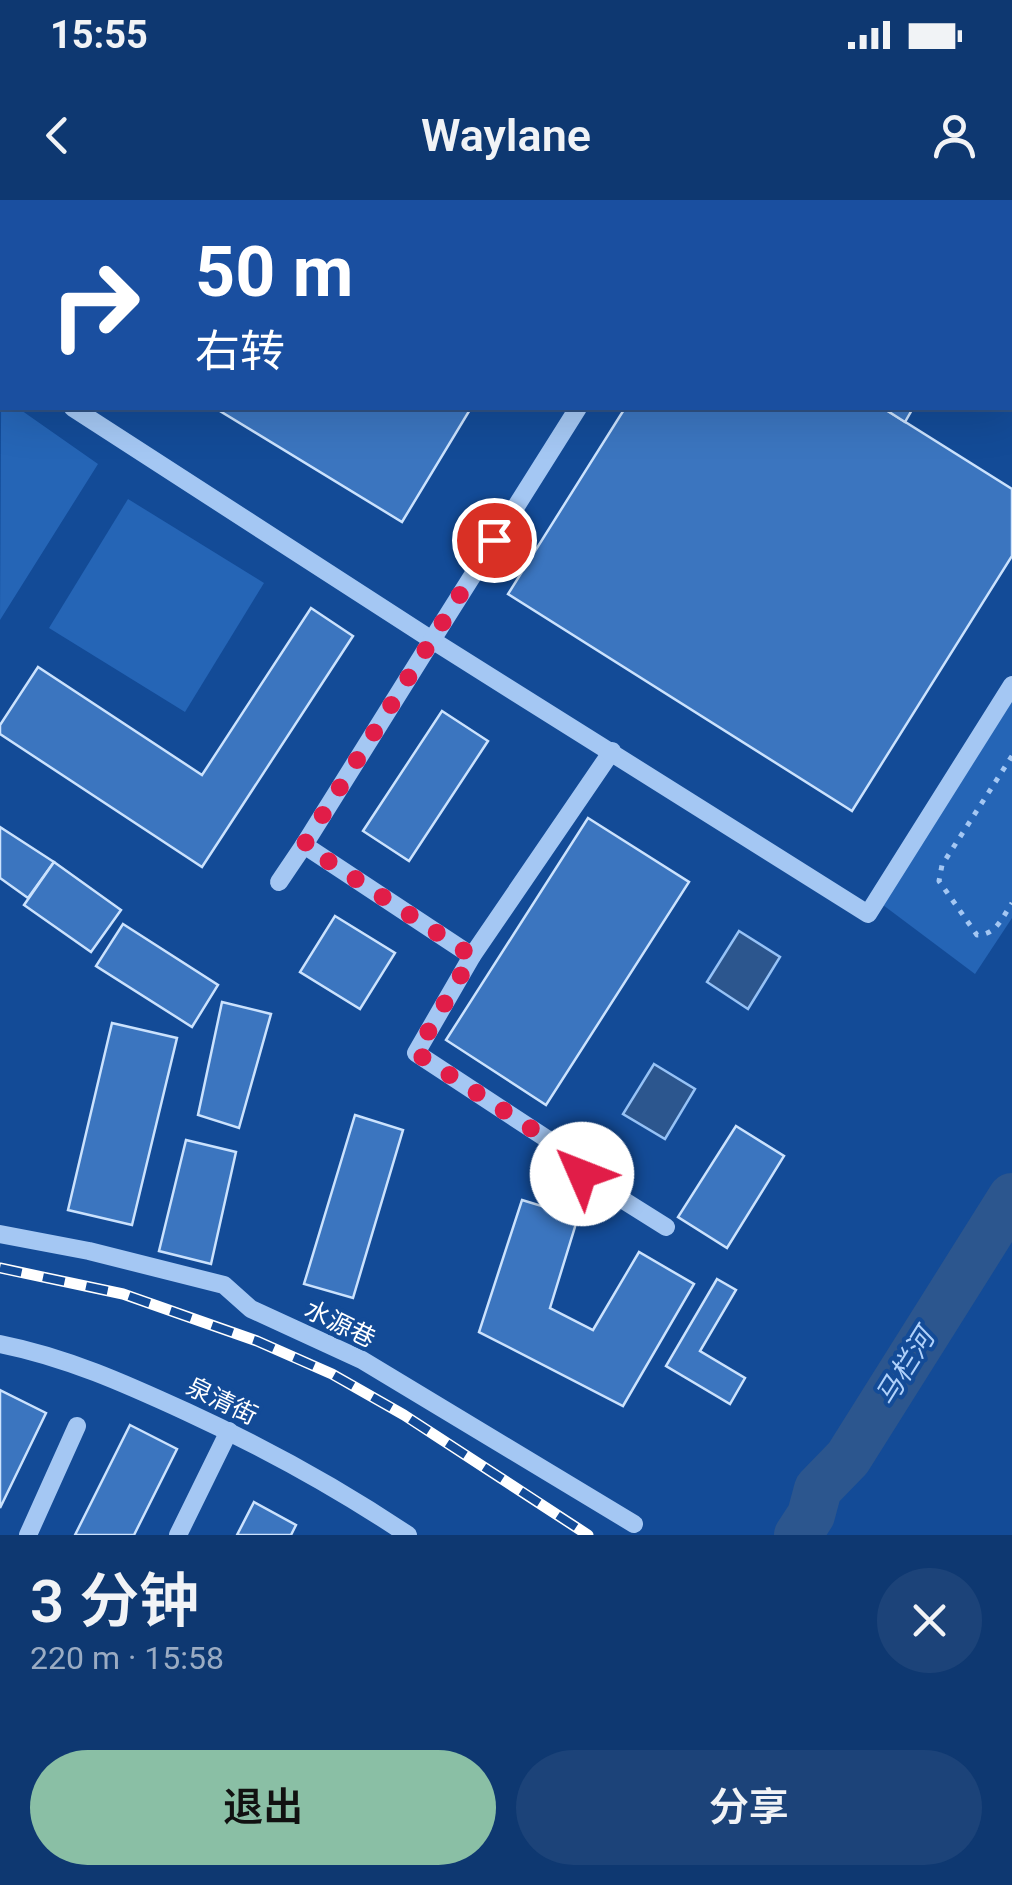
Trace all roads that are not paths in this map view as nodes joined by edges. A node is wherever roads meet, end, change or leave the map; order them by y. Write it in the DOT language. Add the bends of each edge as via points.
graph roads {
  1 [pos="76,410"];
  2 [pos="577,410"];
  3 [pos="432,640"];
  4 [pos="1012,685"];
  5 [pos="612,751"];
  6 [pos="304,845"];
  7 [pos="279,882"];
  8 [pos="472,956"];
  9 [pos="666,1227"];
  10 [pos="0,1234"];
  11 [pos="0,1344"];
  12 [pos="76,1426"];
  13 [pos="229,1431"];
  14 [pos="634,1524"];
  15 [pos="28,1535"];
  16 [pos="178,1535"];
  17 [pos="408,1535"];
  1 -- 3 [label="street"];
  2 -- 3 [label="street"];
  3 -- 5 [label="street"];
  3 -- 6 [label="street"];
  4 -- 5 [label="street" via="868,914"];
  5 -- 8 [label="street"];
  6 -- 7 [label="street"];
  6 -- 8 [label="street"];
  8 -- 9 [label="street" via="416,1053 547,1139 554,1156"];
  10 -- 14 [label="street, 水源巷" via="224,1285 251,1310 362,1360"];
  11 -- 13 [label="street, 泉清街" via="77,1364"];
  12 -- 15 [label="street"];
  13 -- 16 [label="street"];
  13 -- 17 [label="street, 泉清街"];
}
